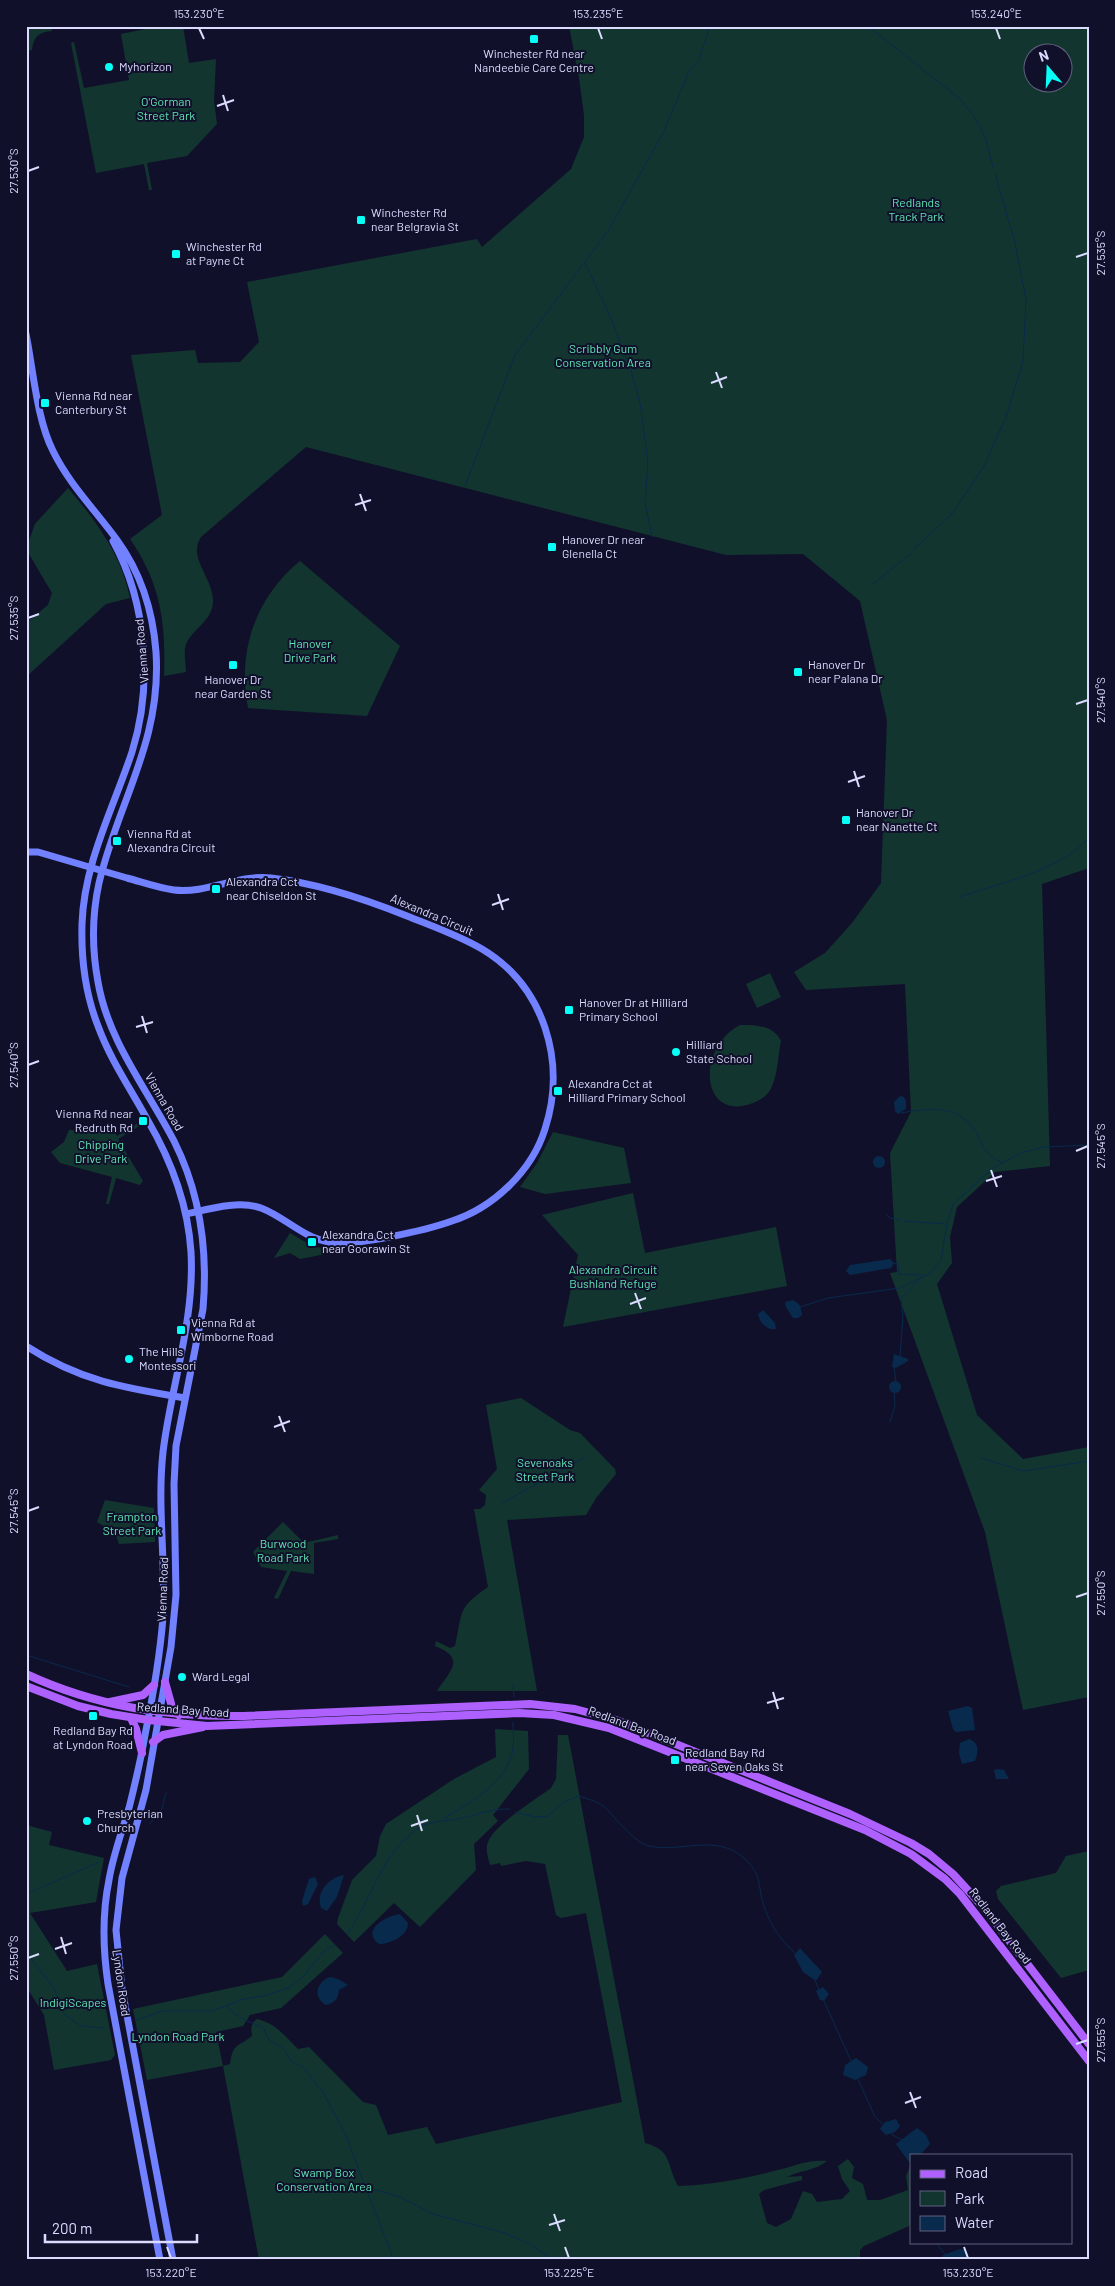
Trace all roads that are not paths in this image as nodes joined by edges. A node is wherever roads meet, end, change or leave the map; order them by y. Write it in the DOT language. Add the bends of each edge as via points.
graph roads {
  1 [pos="26,334"];
  2 [pos="103,524"];
  3 [pos="26,852"];
  4 [pos="90,868"];
  5 [pos="103,871"];
  6 [pos="198,1212"];
  7 [pos="186,1214"];
  8 [pos="26,1346"];
  9 [pos="173,1396"];
  10 [pos="185,1398"];
  11 [pos="26,1674"];
  12 [pos="165,1682"];
  13 [pos="154,1685"];
  14 [pos="26,1686"];
  15 [pos="106,1702"];
  16 [pos="158,1713"];
  17 [pos="179,1714"];
  18 [pos="149,1716"];
  19 [pos="131,1718"];
  20 [pos="157,1721"];
  21 [pos="207,1726"];
  22 [pos="153,1742"];
  23 [pos="142,1752"];
  24 [pos="1089,2044"];
  25 [pos="1089,2061"];
  26 [pos="136,2062"];
  27 [pos="123,2064"];
  28 [pos="160,2260"];
  29 [pos="173,2260"];
  1 -- 2 [label="main road, Vienna Road" via="50,446"];
  2 -- 4 [label="main road, Vienna Road" via="133,590 144,679 132,752"];
  2 -- 5 [label="main road, Vienna Road" via="129,559 143,590 152,626 157,674 151,726 143,757"];
  3 -- 4 [label="main road, Alexandra Circuit" via="38,852"];
  4 -- 5 [label="main road, Alexandra Circuit"];
  4 -- 7 [label="main road, Vienna Road" via="83,904 82,967 90,1003 104,1043 169,1161"];
  5 -- 6 [label="main road, Vienna Road" via="97,894 94,936 101,997 114,1035 183,1161"];
  5 -- 6 [label="main road, Alexandra Circuit" via="176,891 252,878 271,878 371,902 445,931 482,949 517,979 533,1001 552,1049 553,1099 541,1139 506,1189 471,1214 423,1229 337,1243 315,1239 255,1206 236,1205"];
  6 -- 7 [label="main road, Alexandra Circuit"];
  6 -- 10 [label="main road, Vienna Road" via="205,1287"];
  7 -- 9 [label="main road, Vienna Road" via="191,1286"];
  8 -- 9 [label="main road" via="62,1368 94,1380"];
  9 -- 10 [label="main road"];
  9 -- 13 [label="main road, Vienna Road" via="161,1481 163,1617"];
  10 -- 12 [label="main road, Vienna Road" via="175,1465 176,1600"];
  11 -- 15 [label="main road, Redland Bay Road" via="64,1690"];
  12 -- 16 [label="main road, Vienna Road"];
  12 -- 17 [label="main road" via="172,1707"];
  13 -- 15 [label="main road" via="137,1698"];
  13 -- 18 [label="main road, Vienna Road"];
  14 -- 19 [label="main road, Redland Bay Road" via="78,1706"];
  15 -- 18 [label="main road, Redland Bay Road"];
  16 -- 17 [label="main road, Redland Bay Road"];
  16 -- 18 [label="main road, Redland Bay Road"];
  16 -- 20 [label="main road, Lyndon Road"];
  17 -- 24 [label="main road, Redland Bay Road" via="244,1716 530,1704 576,1708 616,1720 850,1814 929,1854 953,1874 985,1909"];
  18 -- 19 [label="main road, Redland Bay Road"];
  18 -- 20 [label="main road, Redland Bay Road"];
  18 -- 23 [label="main road, Lyndon Road"];
  19 -- 23 [label="main road"];
  20 -- 21 [label="main road, Redland Bay Road"];
  20 -- 22 [label="main road, Lyndon Road"];
  21 -- 22 [label="main road" via="163,1735"];
  21 -- 25 [label="main road, Redland Bay Road" via="520,1713 554,1715 609,1728 865,1830 911,1854 960,1894"];
  22 -- 26 [label="main road, Lyndon Road" via="142,1808 122,1878 117,1913 118,1965"];
  23 -- 27 [label="main road, Lyndon Road" via="113,1860 105,1909 106,1970"];
  26 -- 27 [label="main road"];
  26 -- 29 [label="main road, Lyndon Road"];
  27 -- 28 [label="main road, Lyndon Road"];
}
